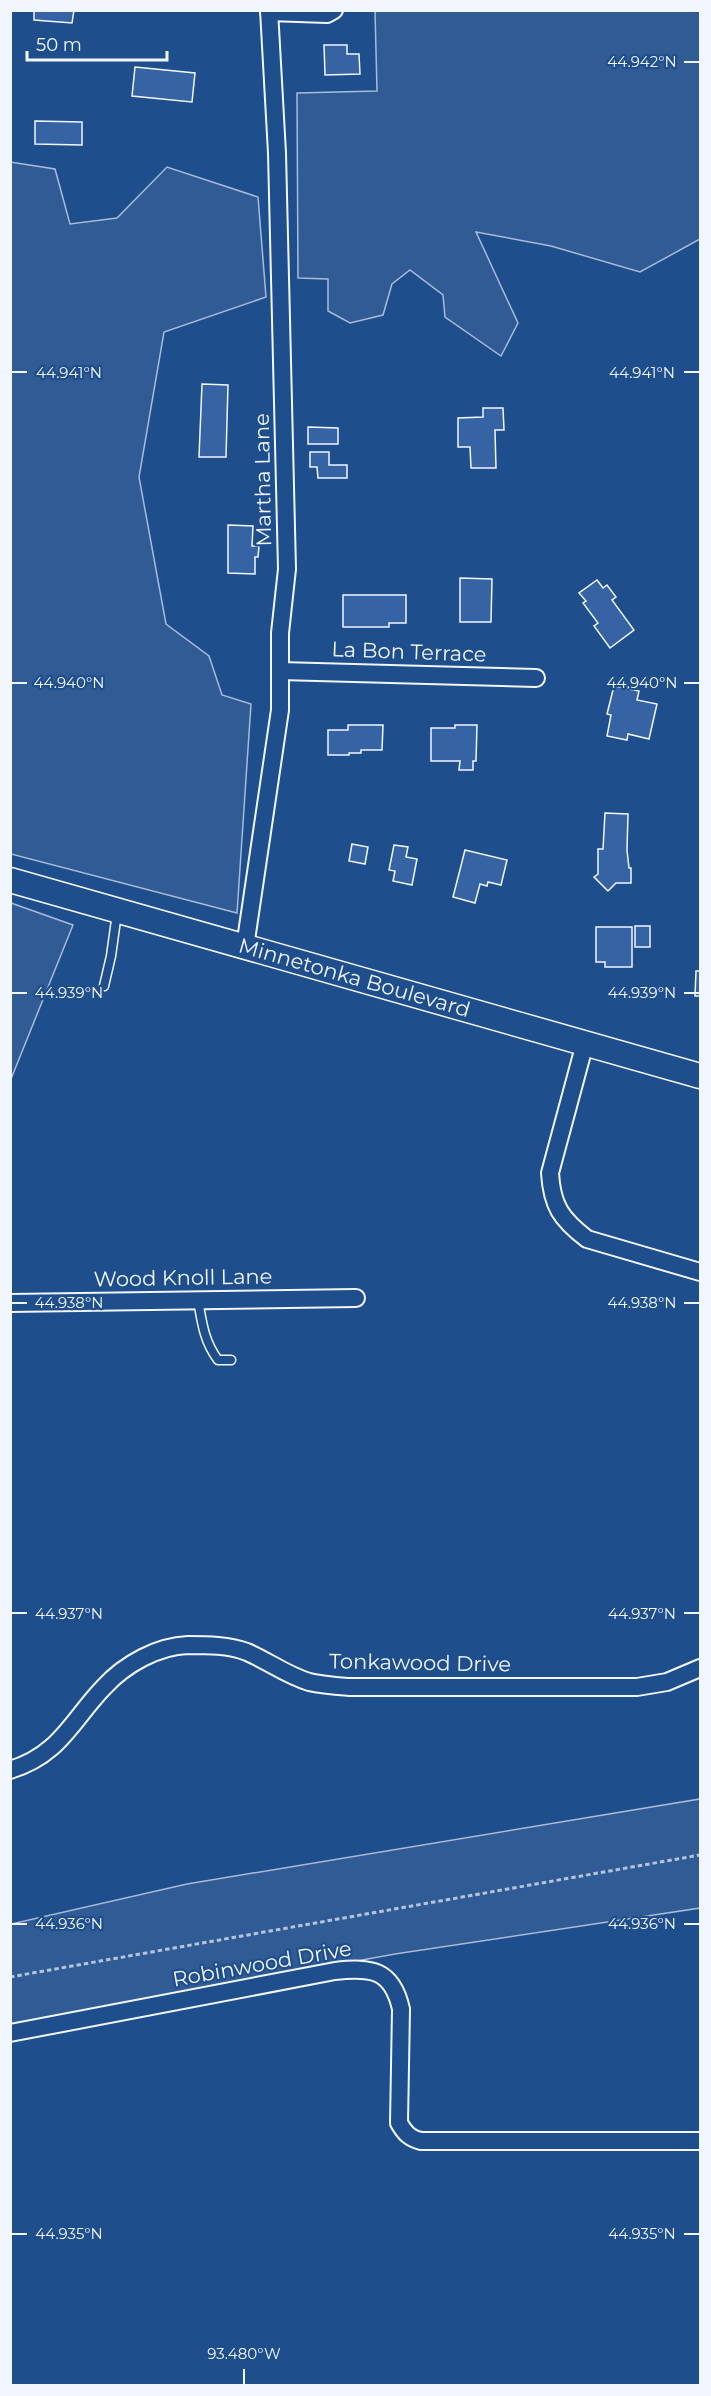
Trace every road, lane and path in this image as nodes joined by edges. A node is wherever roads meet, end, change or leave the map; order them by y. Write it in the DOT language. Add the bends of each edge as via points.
graph roads {
  1 [pos="334,10"];
  2 [pos="269,11"];
  3 [pos="280,671"];
  4 [pos="536,678"];
  5 [pos="10,880"];
  6 [pos="118,911"];
  7 [pos="245,947"];
  8 [pos="104,986"];
  9 [pos="585,1043"];
  10 [pos="700,1076"];
  11 [pos="700,1272"];
  12 [pos="356,1298"];
  13 [pos="198,1300"];
  14 [pos="10,1303"];
  15 [pos="231,1360"];
  16 [pos="700,1668"];
  17 [pos="10,1770"];
  18 [pos="700,1855"];
  19 [pos="10,1977"];
  20 [pos="10,2033"];
  21 [pos="700,2141"];
  1 -- 2 [label="street" via="327,14"];
  2 -- 3 [label="street, Martha Lane" via="277,153 287,559"];
  3 -- 4 [label="street, La Bon Terrace"];
  3 -- 7 [label="street, Martha Lane" via="280,710"];
  5 -- 6 [label="main road, Minnetonka Boulevard"];
  6 -- 7 [label="main road, Minnetonka Boulevard"];
  6 -- 8 [label="lane"];
  7 -- 9 [label="main road, Minnetonka Boulevard"];
  9 -- 10 [label="main road, Minnetonka Boulevard"];
  9 -- 11 [label="street" via="549,1173 558,1211 586,1239"];
  12 -- 13 [label="street, Wood Knoll Lane"];
  13 -- 14 [label="street, Wood Knoll Lane"];
  13 -- 15 [label="lane" via="208,1346 218,1360"];
  16 -- 17 [label="street, Tonkawood Drive" via="667,1682 637,1687 350,1687 309,1682 245,1651 185,1645 154,1652 128,1666 104,1687 67,1734 45,1753"];
  18 -- 19 [label="path"];
  20 -- 21 [label="street, Robinwood Drive" via="363,1968 388,1979 398,1992 399,2123 412,2139"];
}
